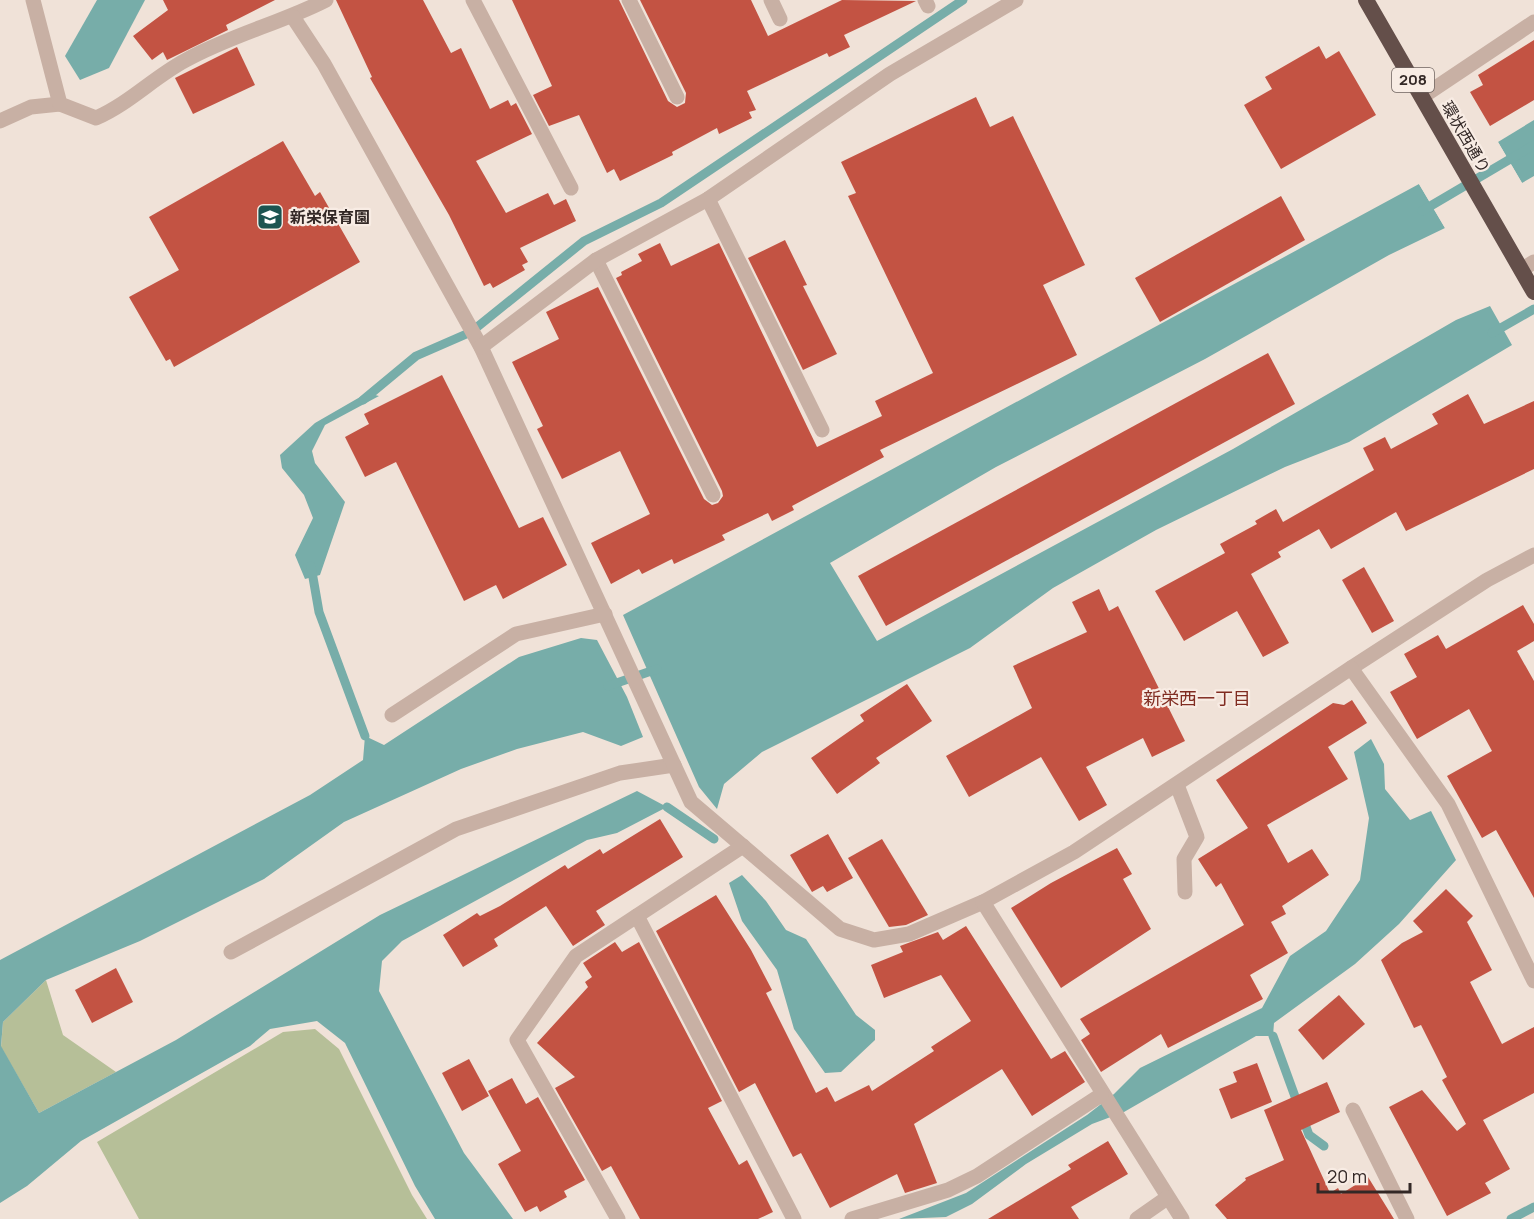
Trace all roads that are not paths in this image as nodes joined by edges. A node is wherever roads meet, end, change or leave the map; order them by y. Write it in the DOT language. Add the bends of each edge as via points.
graph roads {
  1 [pos="33,0"];
  2 [pos="326,0"];
  3 [pos="473,0"];
  4 [pos="629,0"];
  5 [pos="771,0"];
  6 [pos="1016,0"];
  7 [pos="1366,0"];
  8 [pos="293,17"];
  9 [pos="780,19"];
  10 [pos="1534,22"];
  11 [pos="677,97"];
  12 [pos="1422,97"];
  13 [pos="60,104"];
  14 [pos="0,122"];
  15 [pos="571,188"];
  16 [pos="708,199"];
  17 [pos="596,260"];
  18 [pos="1530,277"];
  19 [pos="481,347"];
  20 [pos="822,430"];
  21 [pos="713,495"];
  22 [pos="1534,555"];
  23 [pos="608,621"];
  24 [pos="1351,668"];
  25 [pos="392,716"];
  26 [pos="674,765"];
  27 [pos="1177,784"];
  28 [pos="742,846"];
  29 [pos="1185,892"];
  30 [pos="983,903"];
  31 [pos="637,916"];
  32 [pos="231,952"];
  33 [pos="1534,981"];
  34 [pos="1101,1095"];
  35 [pos="1353,1110"];
  36 [pos="1167,1198"];
  37 [pos="618,1219"];
  38 [pos="794,1219"];
  39 [pos="852,1219"];
  40 [pos="1137,1219"];
  41 [pos="1182,1219"];
  42 [pos="1407,1219"];
  1 -- 13 [label="street"];
  2 -- 8 [label="street"];
  3 -- 15 [label="street"];
  4 -- 11 [label="street"];
  5 -- 9 [label="street"];
  6 -- 16 [label="street" via="890,74"];
  7 -- 12 [label="highway, 環状西通り / 208"];
  8 -- 13 [label="street" via="251,30 184,61 118,108 96,118"];
  8 -- 19 [label="street" via="324,64"];
  10 -- 12 [label="street"];
  12 -- 18 [label="highway, 環状西通り / 208"];
  13 -- 14 [label="street" via="30,107"];
  16 -- 17 [label="street"];
  16 -- 20 [label="street"];
  17 -- 19 [label="street"];
  17 -- 21 [label="street"];
  19 -- 23 [label="street"];
  22 -- 24 [label="street" via="1487,580"];
  23 -- 25 [label="street" via="516,634"];
  23 -- 26 [label="street"];
  24 -- 27 [label="street"];
  24 -- 33 [label="street" via="1448,804"];
  26 -- 28 [label="street" via="691,802"];
  26 -- 32 [label="street" via="620,773 456,829"];
  27 -- 29 [label="street" via="1197,837 1184,859"];
  27 -- 30 [label="street" via="1074,852"];
  28 -- 30 [label="street" via="840,929 874,940 909,934"];
  28 -- 31 [label="street"];
  30 -- 34 [label="street"];
  31 -- 37 [label="street" via="576,956 517,1040"];
  31 -- 38 [label="street"];
  34 -- 36 [label="street"];
  34 -- 39 [label="street" via="948,1190"];
  35 -- 42 [label="street"];
  36 -- 40 [label="street"];
  36 -- 41 [label="street"];
}
